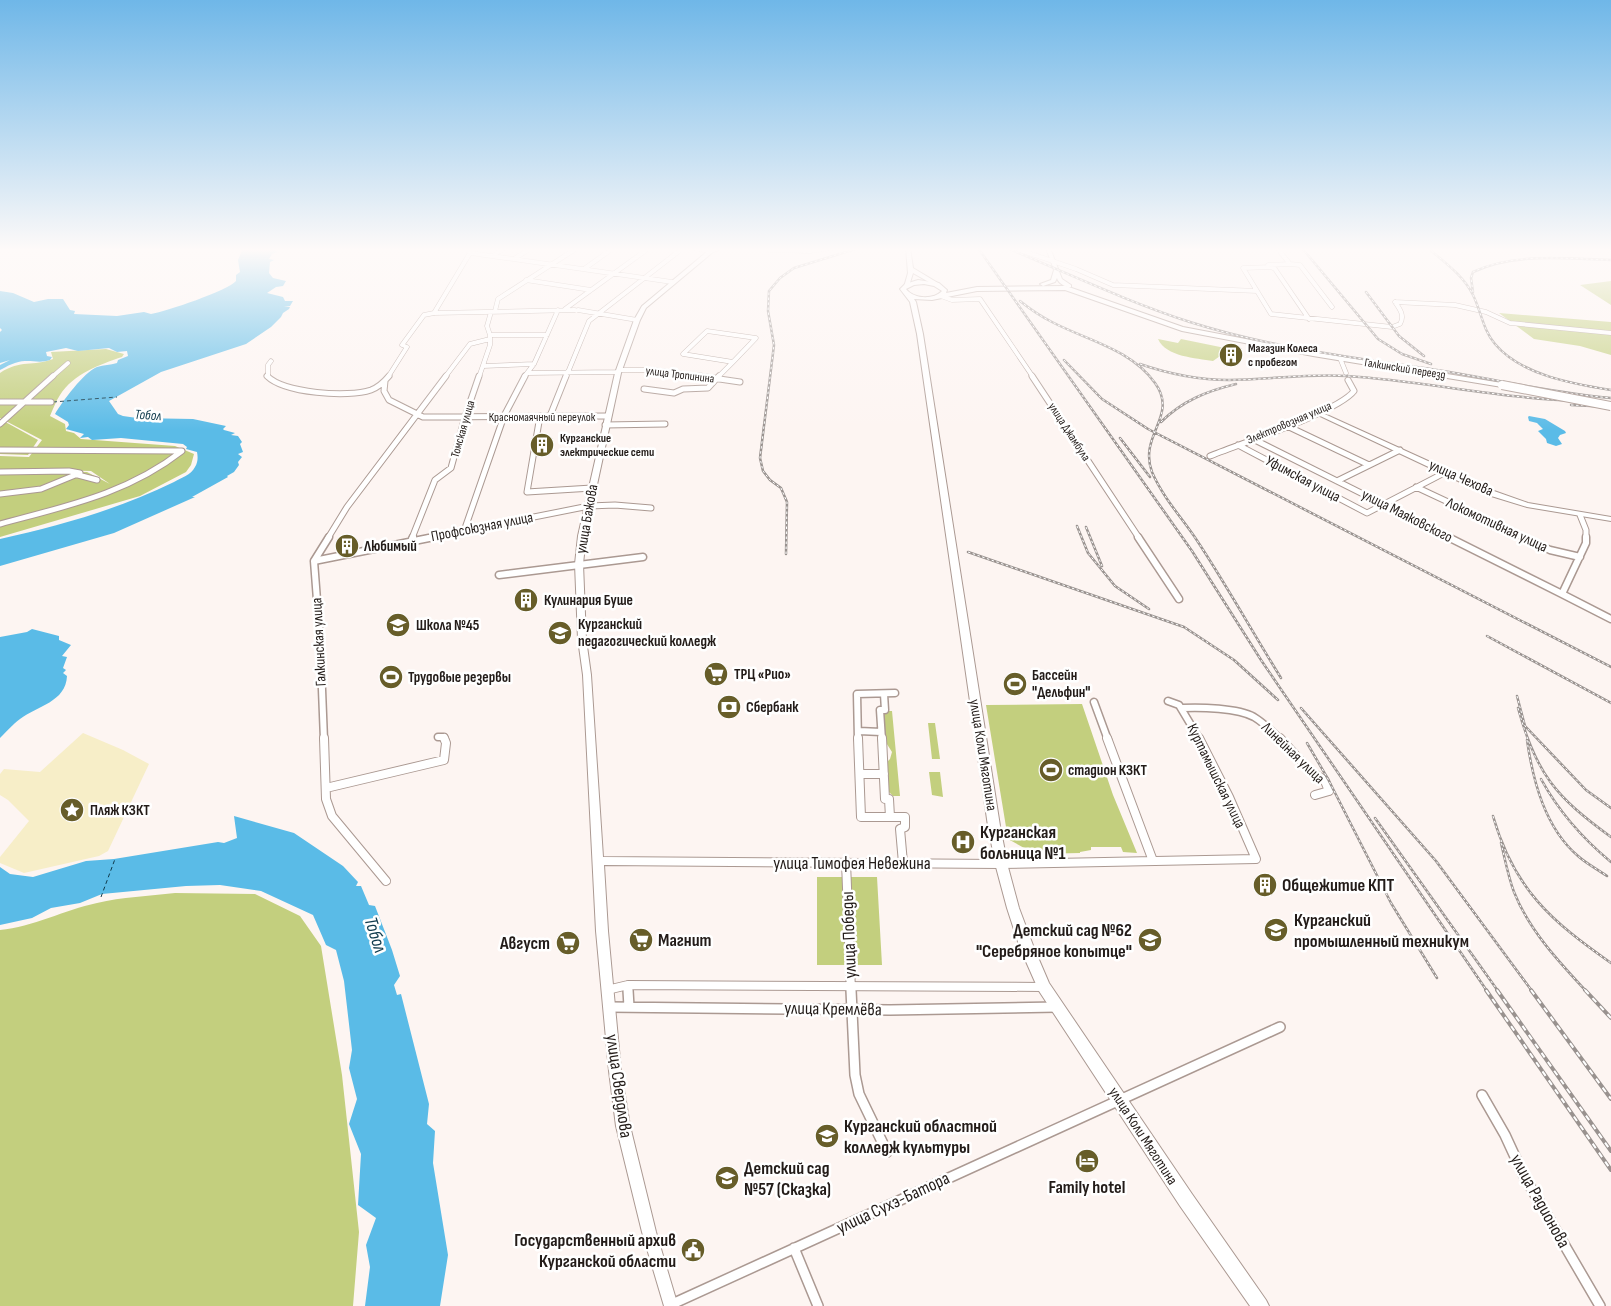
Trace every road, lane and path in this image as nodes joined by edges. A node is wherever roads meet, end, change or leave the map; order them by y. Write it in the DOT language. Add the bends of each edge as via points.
graph roads {
  1 [pos="436,309"];
  2 [pos="564,309"];
  3 [pos="605,309"];
  4 [pos="643,309"];
  5 [pos="915,309"];
  6 [pos="920,309"];
  7 [pos="987,309"];
  8 [pos="1132,309"];
  9 [pos="1267,309"];
  10 [pos="1304,309"];
  11 [pos="1400,309"];
  12 [pos="1470,309"];
  13 [pos="558,310"];
  14 [pos="493,311"];
  15 [pos="434,313"];
  16 [pos="600,313"];
  17 [pos="917,314"];
  18 [pos="1310,318"];
  19 [pos="637,320"];
  20 [pos="1611,333"];
  21 [pos="547,336"];
  22 [pos="490,337"];
  23 [pos="1340,358"];
  24 [pos="271,361"];
  25 [pos="733,362"];
  26 [pos="68,363"];
  27 [pos="534,364"];
  28 [pos="483,366"];
  29 [pos="619,371"];
  30 [pos="528,372"];
  31 [pos="566,372"];
  32 [pos="1346,373"];
  33 [pos="717,379"];
  34 [pos="1348,380"];
  35 [pos="385,381"];
  36 [pos="740,382"];
  37 [pos="644,389"];
  38 [pos="0,402"];
  39 [pos="25,402"];
  40 [pos="51,402"];
  41 [pos="1611,406"];
  42 [pos="1318,413"];
  43 [pos="418,416"];
  44 [pos="504,416"];
  45 [pos="540,416"];
  46 [pos="550,416"];
  47 [pos="465,417"];
  48 [pos="606,421"];
  49 [pos="0,424"];
  50 [pos="665,424"];
  51 [pos="1285,426"];
  52 [pos="1253,439"];
  53 [pos="1238,445"];
  54 [pos="0,450"];
  55 [pos="1400,450"];
  56 [pos="1210,456"];
  57 [pos="1368,465"];
  58 [pos="0,472"];
  59 [pos="1446,472"];
  60 [pos="78,475"];
  61 [pos="96,480"];
  62 [pos="1336,481"];
  63 [pos="592,488"];
  64 [pos="1416,488"];
  65 [pos="1,495"];
  66 [pos="1384,505"];
  67 [pos="589,506"];
  68 [pos="651,508"];
  69 [pos="1580,515"];
  70 [pos="1611,519"];
  71 [pos="0,524"];
  72 [pos="464,531"];
  73 [pos="410,541"];
  74 [pos="643,557"];
  75 [pos="1580,557"];
  76 [pos="314,561"];
  77 [pos="580,564"];
  78 [pos="499,575"];
  79 [pos="1562,594"];
  80 [pos="1179,599"];
  81 [pos="1611,620"];
  82 [pos="895,693"];
  83 [pos="884,694"];
  84 [pos="1168,701"];
  85 [pos="1094,702"];
  86 [pos="1182,708"];
  87 [pos="859,731"];
  88 [pos="881,732"];
  89 [pos="438,737"];
  90 [pos="860,774"];
  91 [pos="884,774"];
  92 [pos="326,788"];
  93 [pos="1315,795"];
  94 [pos="890,817"];
  95 [pos="1256,859"];
  96 [pos="598,861"];
  97 [pos="846,862"];
  98 [pos="1153,862"];
  99 [pos="903,863"];
  100 [pos="1000,864"];
  101 [pos="386,881"];
  102 [pos="628,985"];
  103 [pos="852,986"];
  104 [pos="1044,986"];
  105 [pos="607,990"];
  106 [pos="609,1006"];
  107 [pos="1057,1006"];
  108 [pos="628,1007"];
  109 [pos="852,1009"];
  110 [pos="1280,1026"];
  111 [pos="1482,1095"];
  112 [pos="1120,1100"];
  113 [pos="887,1152"];
  114 [pos="794,1248"];
  115 [pos="670,1305"];
  116 [pos="818,1306"];
  117 [pos="1260,1306"];
  118 [pos="1600,1306"];
  1 -- 15 [label="street"];
  2 -- 13 [label="street"];
  2 -- 16 [label="street"];
  3 -- 16 [label="street"];
  4 -- 19 [label="main road, улица Бажова"];
  5 -- 17 [label="main road, улица Коли Мяготина"];
  6 -- 17 [label="main road"];
  7 -- 80 [label="street, улица Джамбула"];
  8 -- 23 [label="main road, Галкинский переезд" via="1198,332"];
  9 -- 18 [label="street" via="1275,315"];
  10 -- 18 [label="street"];
  11 -- 18 [label="street" via="1402,322 1397,326"];
  12 -- 20 [label="street" via="1502,317 1510,323"];
  13 -- 14 [label="street"];
  13 -- 21 [label="street"];
  14 -- 15 [label="street"];
  14 -- 22 [label="street, Томская улица" via="487,326"];
  15 -- 35 [label="street" via="424,315 402,345 407,347"];
  16 -- 19 [label="street"];
  16 -- 31 [label="street" via="589,320"];
  17 -- 100 [label="main road, улица Коли Мяготина"];
  19 -- 29 [label="main road, улица Бажова"];
  21 -- 22 [label="street"];
  21 -- 27 [label="street"];
  22 -- 28 [label="street, Томская улица"];
  22 -- 43 [label="street" via="470,344"];
  23 -- 32 [label="street"];
  23 -- 41 [label="main road, Галкинский переезд, bridge"];
  24 -- 35 [label="street" via="267,376 274,383 300,389 347,395 366,392"];
  25 -- 25 [label="street" via="716,359 683,354 707,331 756,338"];
  25 -- 33 [label="street"];
  26 -- 39 [label="street"];
  27 -- 28 [label="street"];
  27 -- 30 [label="street"];
  28 -- 47 [label="street, Томская улица"];
  29 -- 31 [label="street, улица Тропинина"];
  29 -- 33 [label="street, улица Тропинина" via="656,370"];
  29 -- 48 [label="main road, улица Бажова"];
  30 -- 31 [label="street, улица Тропинина"];
  30 -- 44 [label="street"];
  31 -- 46 [label="street"];
  33 -- 36 [label="street, улица Тропинина"];
  33 -- 37 [label="street" via="708,388 684,389 674,393"];
  34 -- 42 [label="street, Электровозная улица" via="1353,394"];
  35 -- 43 [label="street" via="384,391 389,400"];
  38 -- 39 [label="street"];
  39 -- 40 [label="street"];
  39 -- 49 [label="street"];
  42 -- 51 [label="street, Электровозная улица"];
  42 -- 55 [label="main road, улица Чехова"];
  43 -- 47 [label="street, Красномаячный переулок"];
  43 -- 76 [label="street" via="348,507"];
  44 -- 45 [label="street, Красномаячный переулок"];
  44 -- 47 [label="street, Красномаячный переулок"];
  44 -- 72 [label="street"];
  45 -- 46 [label="street, Красномаячный переулок"];
  45 -- 63 [label="street" via="526,492"];
  46 -- 48 [label="street, Красномаячный переулок"];
  47 -- 73 [label="street, Томская улица" via="451,468 435,480"];
  48 -- 50 [label="street, Красномаячный переулок"];
  48 -- 63 [label="main road, улица Бажова"];
  51 -- 52 [label="street, Электровозная улица"];
  51 -- 57 [label="street"];
  52 -- 53 [label="street, Электровозная улица"];
  52 -- 62 [label="street, улица Маяковского"];
  53 -- 56 [label="street, Электровозная улица"];
  53 -- 66 [label="street, Уфимская улица" via="1367,513"];
  54 -- 71 [label="street" via="182,451 157,470 127,485"];
  55 -- 57 [label="street"];
  55 -- 59 [label="main road, улица Чехова"];
  57 -- 62 [label="street"];
  58 -- 60 [label="street" via="73,471 80,472"];
  59 -- 64 [label="street"];
  59 -- 69 [label="main road, улица Чехова" via="1491,493 1528,505"];
  60 -- 61 [label="street"];
  60 -- 65 [label="street" via="33,493"];
  62 -- 66 [label="street, улица Маяковского"];
  63 -- 67 [label="main road, улица Бажова"];
  64 -- 66 [label="street"];
  64 -- 75 [label="street, Локомотивная улица" via="1550,550"];
  66 -- 79 [label="street, улица Маяковского"];
  67 -- 68 [label="street, Профсоюзная улица"];
  67 -- 72 [label="street, Профсоюзная улица"];
  67 -- 77 [label="main road, улица Бажова"];
  69 -- 70 [label="main road, улица Чехова"];
  69 -- 75 [label="street" via="1586,530 1586,542"];
  72 -- 73 [label="street, Профсоюзная улица"];
  73 -- 76 [label="street, Профсоюзная улица"];
  74 -- 77 [label="street"];
  75 -- 79 [label="street"];
  76 -- 92 [label="street, Галкинская улица"];
  77 -- 78 [label="street"];
  77 -- 96 [label="main road, улица Бажова" via="582,639"];
  79 -- 81 [label="street, улица Маяковского"];
  82 -- 83 [label="street"];
  83 -- 87 [label="street" via="857,694"];
  83 -- 88 [label="street" via="885,710 880,710"];
  84 -- 86 [label="street, Куртамышская улица"];
  85 -- 98 [label="street"];
  86 -- 93 [label="street, Линейная улица" via="1208,706 1254,717 1325,781 1329,791"];
  86 -- 95 [label="street, Куртамышская улица"];
  87 -- 88 [label="street"];
  87 -- 90 [label="street"];
  88 -- 91 [label="street"];
  89 -- 92 [label="street" via="444,737 446,743 444,760"];
  90 -- 91 [label="street"];
  90 -- 94 [label="street" via="861,817"];
  91 -- 94 [label="street"];
  92 -- 101 [label="street, Галкинская улица" via="332,816"];
  94 -- 99 [label="street" via="905,817 905,827 900,829"];
  95 -- 98 [label="street, улица Тимофея Невежина"];
  96 -- 97 [label="main road, улица Тимофея Невежина"];
  96 -- 105 [label="main road, улица Свердлова"];
  97 -- 99 [label="main road, улица Тимофея Невежина"];
  97 -- 103 [label="street, улица Победы"];
  98 -- 100 [label="street, улица Тимофея Невежина"];
  99 -- 100 [label="main road, улица Тимофея Невежина"];
  100 -- 104 [label="main road, улица Коли Мяготина" via="1021,934"];
  102 -- 103 [label="street, улица Кремлёва"];
  102 -- 105 [label="street, улица Кремлёва"];
  102 -- 108 [label="street"];
  103 -- 104 [label="street, улица Кремлёва"];
  103 -- 109 [label="street, улица Победы"];
  104 -- 107 [label="main road, улица Коли Мяготина"];
  105 -- 106 [label="main road, улица Свердлова"];
  106 -- 108 [label="street, улица Кремлёва"];
  106 -- 115 [label="main road, улица Свердлова" via="623,1126"];
  107 -- 109 [label="street, улица Кремлёва"];
  107 -- 112 [label="main road, улица Коли Мяготина"];
  108 -- 109 [label="street, улица Кремлёва"];
  109 -- 113 [label="street, улица Победы" via="859,1094"];
  110 -- 112 [label="street, улица Сухэ-Батора"];
  111 -- 118 [label="street, улица Радионова" via="1523,1174"];
  112 -- 114 [label="street, улица Сухэ-Батора"];
  112 -- 117 [label="main road, улица Коли Мяготина"];
  114 -- 115 [label="street, улица Сухэ-Батора"];
  114 -- 116 [label="street"];
}
